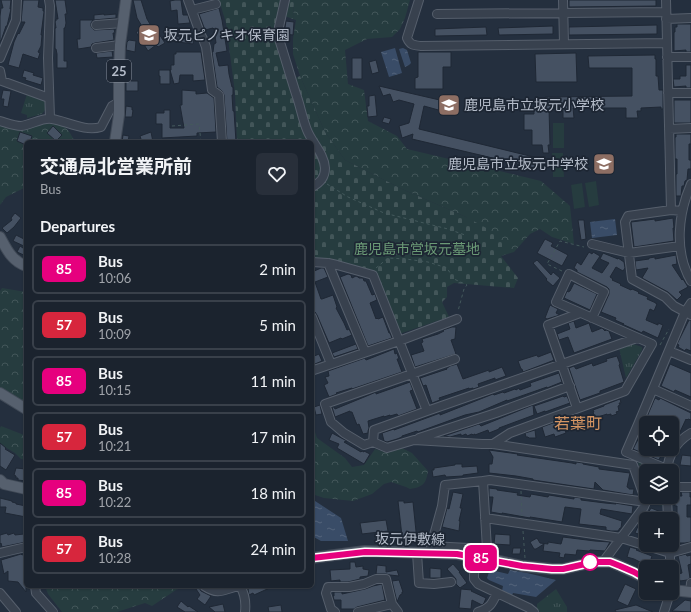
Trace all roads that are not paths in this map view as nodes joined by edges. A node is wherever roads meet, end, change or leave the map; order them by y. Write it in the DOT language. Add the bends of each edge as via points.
graph roads {
  1 [pos="18,0"];
  2 [pos="49,0"];
  3 [pos="126,0"];
  4 [pos="188,0"];
  5 [pos="285,0"];
  6 [pos="419,0"];
  7 [pos="563,0"];
  8 [pos="666,0"];
  9 [pos="216,4"];
  10 [pos="192,10"];
  11 [pos="563,13"];
  12 [pos="437,14"];
  13 [pos="666,16"];
  14 [pos="691,18"];
  15 [pos="123,23"];
  16 [pos="96,25"];
  17 [pos="667,43"];
  18 [pos="564,44"];
  19 [pos="120,45"];
  20 [pos="96,48"];
  21 [pos="667,57"];
  22 [pos="691,57"];
  23 [pos="0,58"];
  24 [pos="0,71"];
  25 [pos="668,93"];
  26 [pos="691,93"];
  27 [pos="49,98"];
  28 [pos="119,102"];
  29 [pos="50,118"];
  30 [pos="0,121"];
  31 [pos="691,128"];
  32 [pos="669,129"];
  33 [pos="115,140"];
  34 [pos="222,140"];
  35 [pos="312,140"];
  36 [pos="314,143"];
  37 [pos="691,184"];
  38 [pos="314,186"];
  39 [pos="671,210"];
  40 [pos="682,211"];
  41 [pos="0,237"];
  42 [pos="592,244"];
  43 [pos="680,246"];
  44 [pos="629,253"];
  45 [pos="314,262"];
  46 [pos="328,263"];
  47 [pos="24,265"];
  48 [pos="691,281"];
  49 [pos="691,303"];
  50 [pos="580,313"];
  51 [pos="688,314"];
  52 [pos="592,318"];
  53 [pos="457,319"];
  54 [pos="314,322"];
  55 [pos="637,338"];
  56 [pos="399,341"];
  57 [pos="669,351"];
  58 [pos="364,352"];
  59 [pos="455,359"];
  60 [pos="691,360"];
  61 [pos="331,364"];
  62 [pos="562,364"];
  63 [pos="314,370"];
  64 [pos="413,374"];
  65 [pos="570,386"];
  66 [pos="652,389"];
  67 [pos="0,393"];
  68 [pos="691,406"];
  69 [pos="24,408"];
  70 [pos="577,408"];
  71 [pos="427,411"];
  72 [pos="644,416"];
  73 [pos="639,429"];
  74 [pos="691,433"];
  75 [pos="679,438"];
  76 [pos="414,440"];
  77 [pos="373,442"];
  78 [pos="493,444"];
  79 [pos="653,464"];
  80 [pos="483,481"];
  81 [pos="639,482"];
  82 [pos="1,484"];
  83 [pos="679,487"];
  84 [pos="691,487"];
  85 [pos="24,489"];
  86 [pos="639,501"];
  87 [pos="645,504"];
  88 [pos="485,518"];
  89 [pos="621,538"];
  90 [pos="639,542"];
  91 [pos="24,547"];
  92 [pos="691,547"];
  93 [pos="679,548"];
  94 [pos="457,550"];
  95 [pos="0,553"];
  96 [pos="417,553"];
  97 [pos="476,557"];
  98 [pos="314,558"];
  99 [pos="603,562"];
  100 [pos="639,575"];
  101 [pos="451,582"];
  102 [pos="35,588"];
  103 [pos="208,588"];
  104 [pos="231,588"];
  105 [pos="241,588"];
  106 [pos="691,589"];
  107 [pos="679,590"];
  108 [pos="0,593"];
  109 [pos="497,593"];
  110 [pos="668,600"];
  111 [pos="392,604"];
  112 [pos="16,612"];
  113 [pos="53,612"];
  114 [pos="245,612"];
  115 [pos="335,612"];
  116 [pos="358,612"];
  117 [pos="398,612"];
  118 [pos="478,612"];
  119 [pos="534,612"];
  120 [pos="664,612"];
  1 -- 23 [label="street" via="16,20"];
  2 -- 27 [label="street"];
  3 -- 15 [label="main road, 25"];
  4 -- 10 [label="street"];
  5 -- 35 [label="street" via="278,36 307,131"];
  6 -- 18 [label="street" via="407,38 413,45"];
  7 -- 11 [label="street"];
  8 -- 13 [label="street"];
  9 -- 10 [label="street"];
  10 -- 34 [label="street" via="206,47 212,90 218,96"];
  11 -- 12 [label="street"];
  11 -- 13 [label="street"];
  11 -- 18 [label="street"];
  13 -- 14 [label="street"];
  13 -- 17 [label="street"];
  15 -- 16 [label="street"];
  15 -- 19 [label="main road, 25"];
  17 -- 18 [label="street"];
  17 -- 21 [label="street"];
  19 -- 20 [label="street"];
  19 -- 28 [label="main road, 25"];
  21 -- 22 [label="street"];
  21 -- 25 [label="street"];
  24 -- 27 [label="street" via="2,81"];
  25 -- 26 [label="street"];
  25 -- 32 [label="street"];
  27 -- 29 [label="street"];
  28 -- 29 [label="street" via="112,106 98,128 81,127"];
  28 -- 33 [label="main road, 25"];
  29 -- 30 [label="street" via="22,126"];
  31 -- 32 [label="street"];
  32 -- 39 [label="street"];
  36 -- 38 [label="street" via="324,161 325,169 322,180"];
  37 -- 40 [label="street"];
  39 -- 40 [label="street"];
  39 -- 44 [label="street" via="628,216 625,222"];
  40 -- 43 [label="street"];
  41 -- 47 [label="main road" via="10,255"];
  42 -- 44 [label="street"];
  43 -- 44 [label="street"];
  43 -- 48 [label="street"];
  44 -- 51 [label="street" via="632,279 665,297"];
  45 -- 46 [label="street"];
  46 -- 56 [label="street" via="373,275"];
  46 -- 58 [label="street"];
  49 -- 51 [label="street"];
  50 -- 52 [label="street"];
  50 -- 52 [label="street" via="556,302 569,274 604,292"];
  50 -- 62 [label="street" via="548,325"];
  51 -- 57 [label="street"];
  52 -- 55 [label="street"];
  53 -- 56 [label="street"];
  54 -- 61 [label="street"];
  55 -- 62 [label="street"];
  55 -- 70 [label="street" via="652,344 625,391"];
  56 -- 58 [label="street"];
  56 -- 64 [label="street"];
  57 -- 60 [label="street"];
  57 -- 66 [label="street"];
  58 -- 61 [label="street"];
  59 -- 64 [label="street"];
  61 -- 63 [label="street"];
  62 -- 65 [label="street"];
  62 -- 71 [label="street"];
  64 -- 71 [label="street"];
  64 -- 77 [label="street" via="325,404 331,422 344,433 364,445"];
  65 -- 70 [label="street"];
  65 -- 76 [label="street"];
  66 -- 68 [label="street"];
  66 -- 72 [label="street"];
  67 -- 69 [label="main road"];
  70 -- 78 [label="street" via="510,433"];
  71 -- 77 [label="street" via="374,430"];
  73 -- 79 [label="street" via="626,452"];
  74 -- 75 [label="street"];
  76 -- 77 [label="street" via="387,448"];
  76 -- 78 [label="street"];
  78 -- 81 [label="street" via="633,465"];
  80 -- 86 [label="street"];
  80 -- 88 [label="street"];
  80 -- 94 [label="street" via="445,485 431,546"];
  82 -- 85 [label="main road"];
  83 -- 84 [label="street"];
  87 -- 89 [label="street"];
  88 -- 89 [label="street"];
  88 -- 94 [label="street" via="486,549"];
  89 -- 90 [label="street"];
  89 -- 99 [label="street"];
  91 -- 95 [label="street"];
  92 -- 93 [label="street"];
  94 -- 96 [label="main road, 坂元伊敷線"];
  94 -- 97 [label="main road, 坂元伊敷線"];
  96 -- 98 [label="main road, 坂元伊敷線" via="365,552"];
  96 -- 101 [label="street" via="419,583"];
  97 -- 99 [label="main road, 坂元伊敷線" via="552,569"];
  97 -- 109 [label="street" via="474,579 478,584"];
  99 -- 100 [label="main road, 坂元伊敷線" via="610,562"];
  102 -- 113 [label="street" via="36,593"];
  103 -- 104 [label="street" via="219,591"];
  105 -- 114 [label="street" via="246,603"];
  106 -- 107 [label="main road"];
  108 -- 112 [label="street"];
  109 -- 118 [label="street" via="487,609"];
  109 -- 119 [label="street"];
  110 -- 120 [label="street"];
  111 -- 115 [label="street" via="386,579 376,579 349,587 328,587 326,593 331,609"];
  111 -- 116 [label="street"];
  111 -- 117 [label="street"];
}
